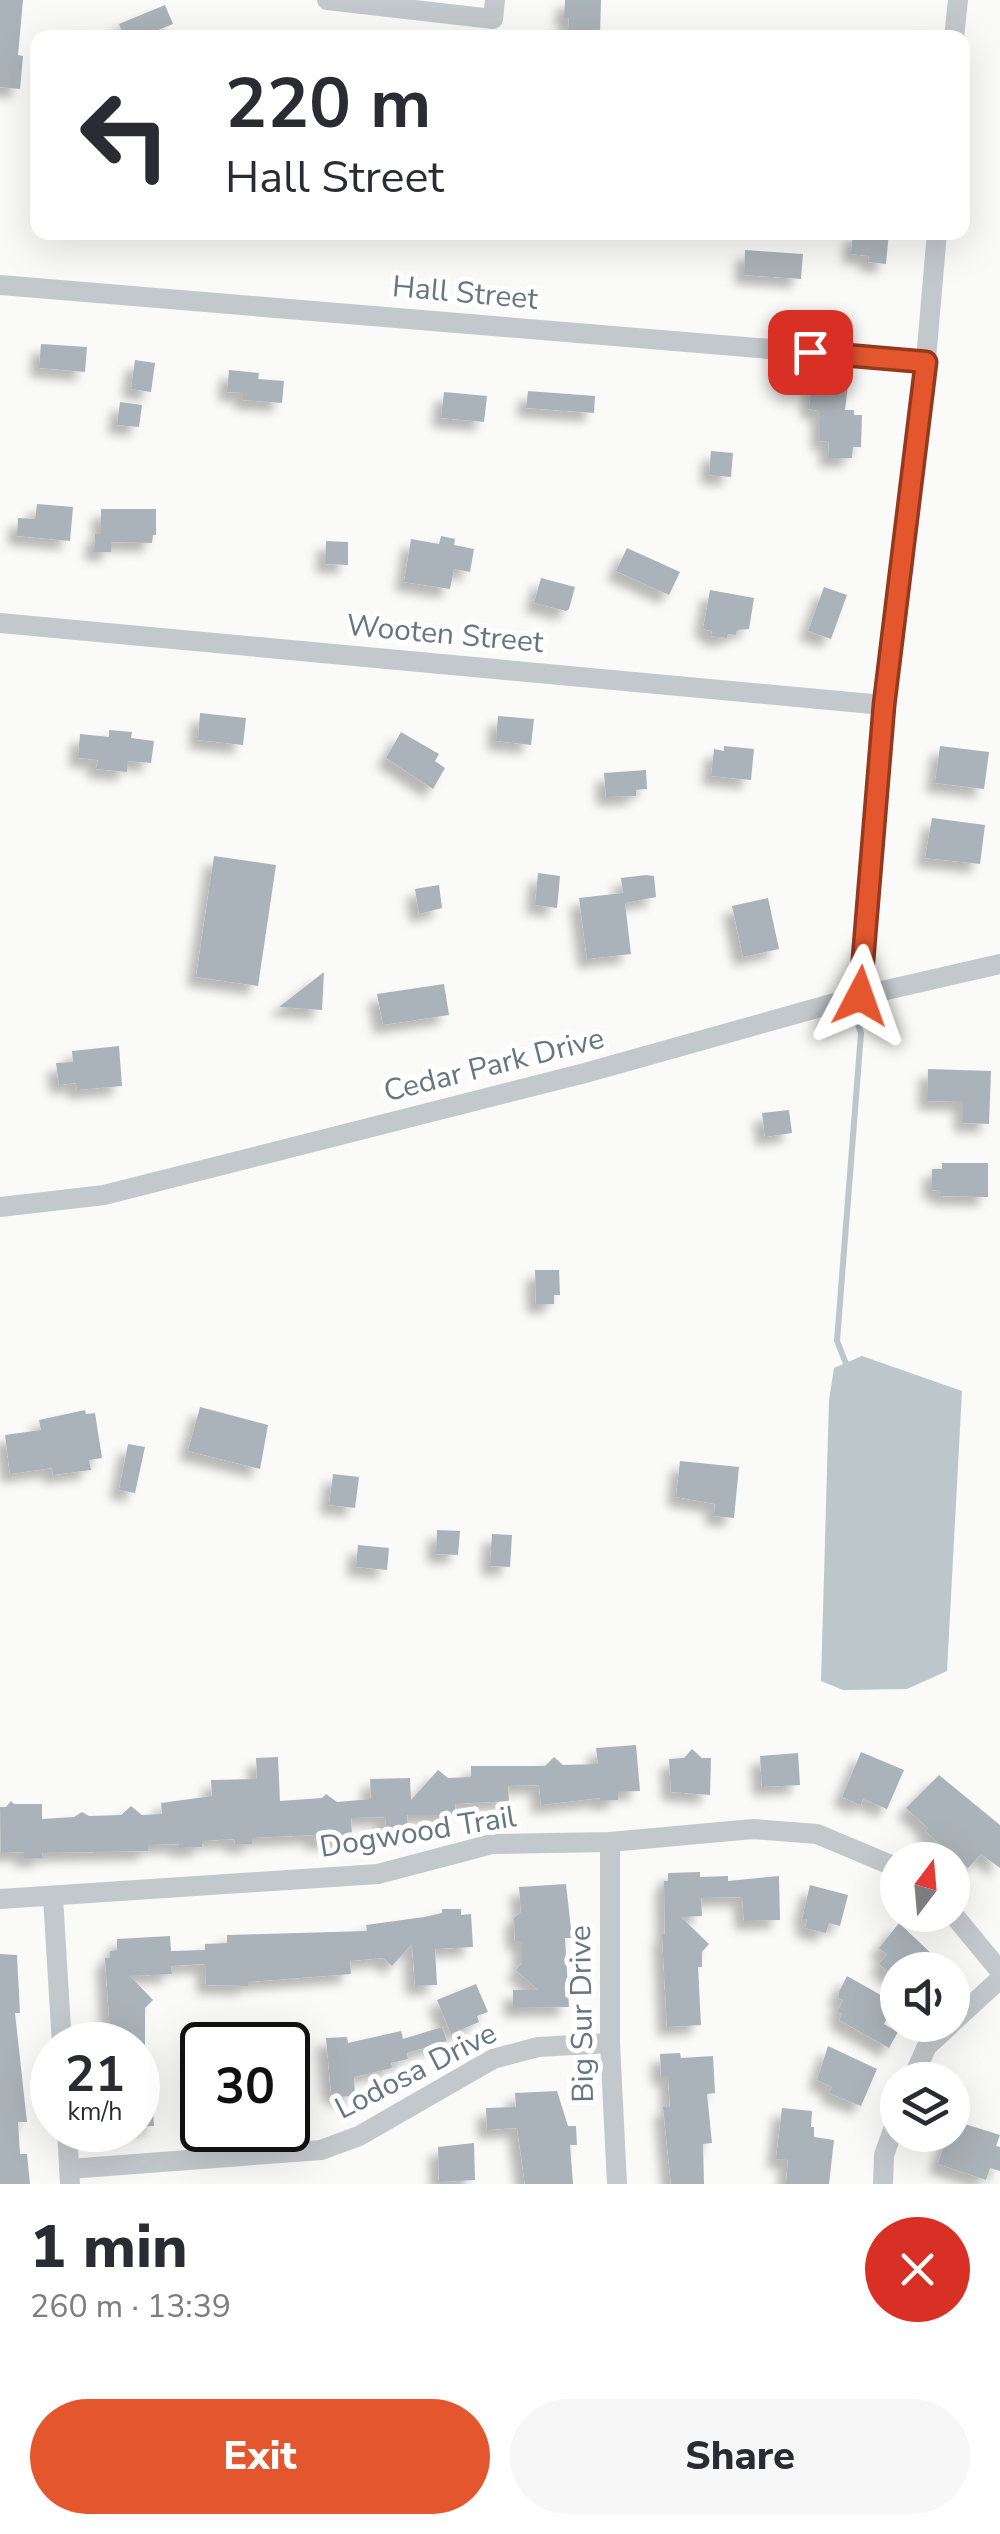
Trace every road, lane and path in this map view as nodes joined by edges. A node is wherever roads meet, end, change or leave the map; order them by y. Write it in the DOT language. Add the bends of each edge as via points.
graph roads {
  1 [pos="327,0"];
  2 [pos="495,0"];
  3 [pos="958,0"];
  4 [pos="955,30"];
  5 [pos="936,240"];
  6 [pos="0,285"];
  7 [pos="926,362"];
  8 [pos="0,623"];
  9 [pos="884,705"];
  10 [pos="1000,964"];
  11 [pos="860,996"];
  12 [pos="0,1207"];
  13 [pos="610,1842"];
  14 [pos="880,1860"];
  15 [pos="53,1896"];
  16 [pos="0,1899"];
  17 [pos="968,1932"];
  18 [pos="1000,1970"];
  19 [pos="1000,1979"];
  20 [pos="970,2007"];
  21 [pos="61,2022"];
  22 [pos="610,2042"];
  23 [pos="885,2152"];
  24 [pos="70,2176"];
  25 [pos="617,2184"];
  26 [pos="883,2184"];
  1 -- 2 [label="street" via="493,19"];
  3 -- 4 [label="street"];
  5 -- 7 [label="street"];
  6 -- 7 [label="street, Hall Street"];
  7 -- 9 [label="street"];
  8 -- 9 [label="street, Wooten Street"];
  9 -- 11 [label="street"];
  10 -- 11 [label="street, Cedar Park Drive"];
  11 -- 12 [label="street, Cedar Park Drive" via="104,1195"];
  13 -- 14 [label="street, Dogwood Trail" via="753,1829 817,1834"];
  13 -- 15 [label="street, Dogwood Trail" via="492,1844 378,1874"];
  13 -- 22 [label="street, Big Sur Drive"];
  15 -- 16 [label="street, Dogwood Trail"];
  15 -- 21 [label="street"];
  17 -- 18 [label="street"];
  19 -- 20 [label="street"];
  22 -- 24 [label="street, Lodosa Drive" via="538,2047 493,2059 359,2136 321,2150"];
  22 -- 25 [label="street, Big Sur Drive"];
  23 -- 26 [label="street"];
}
